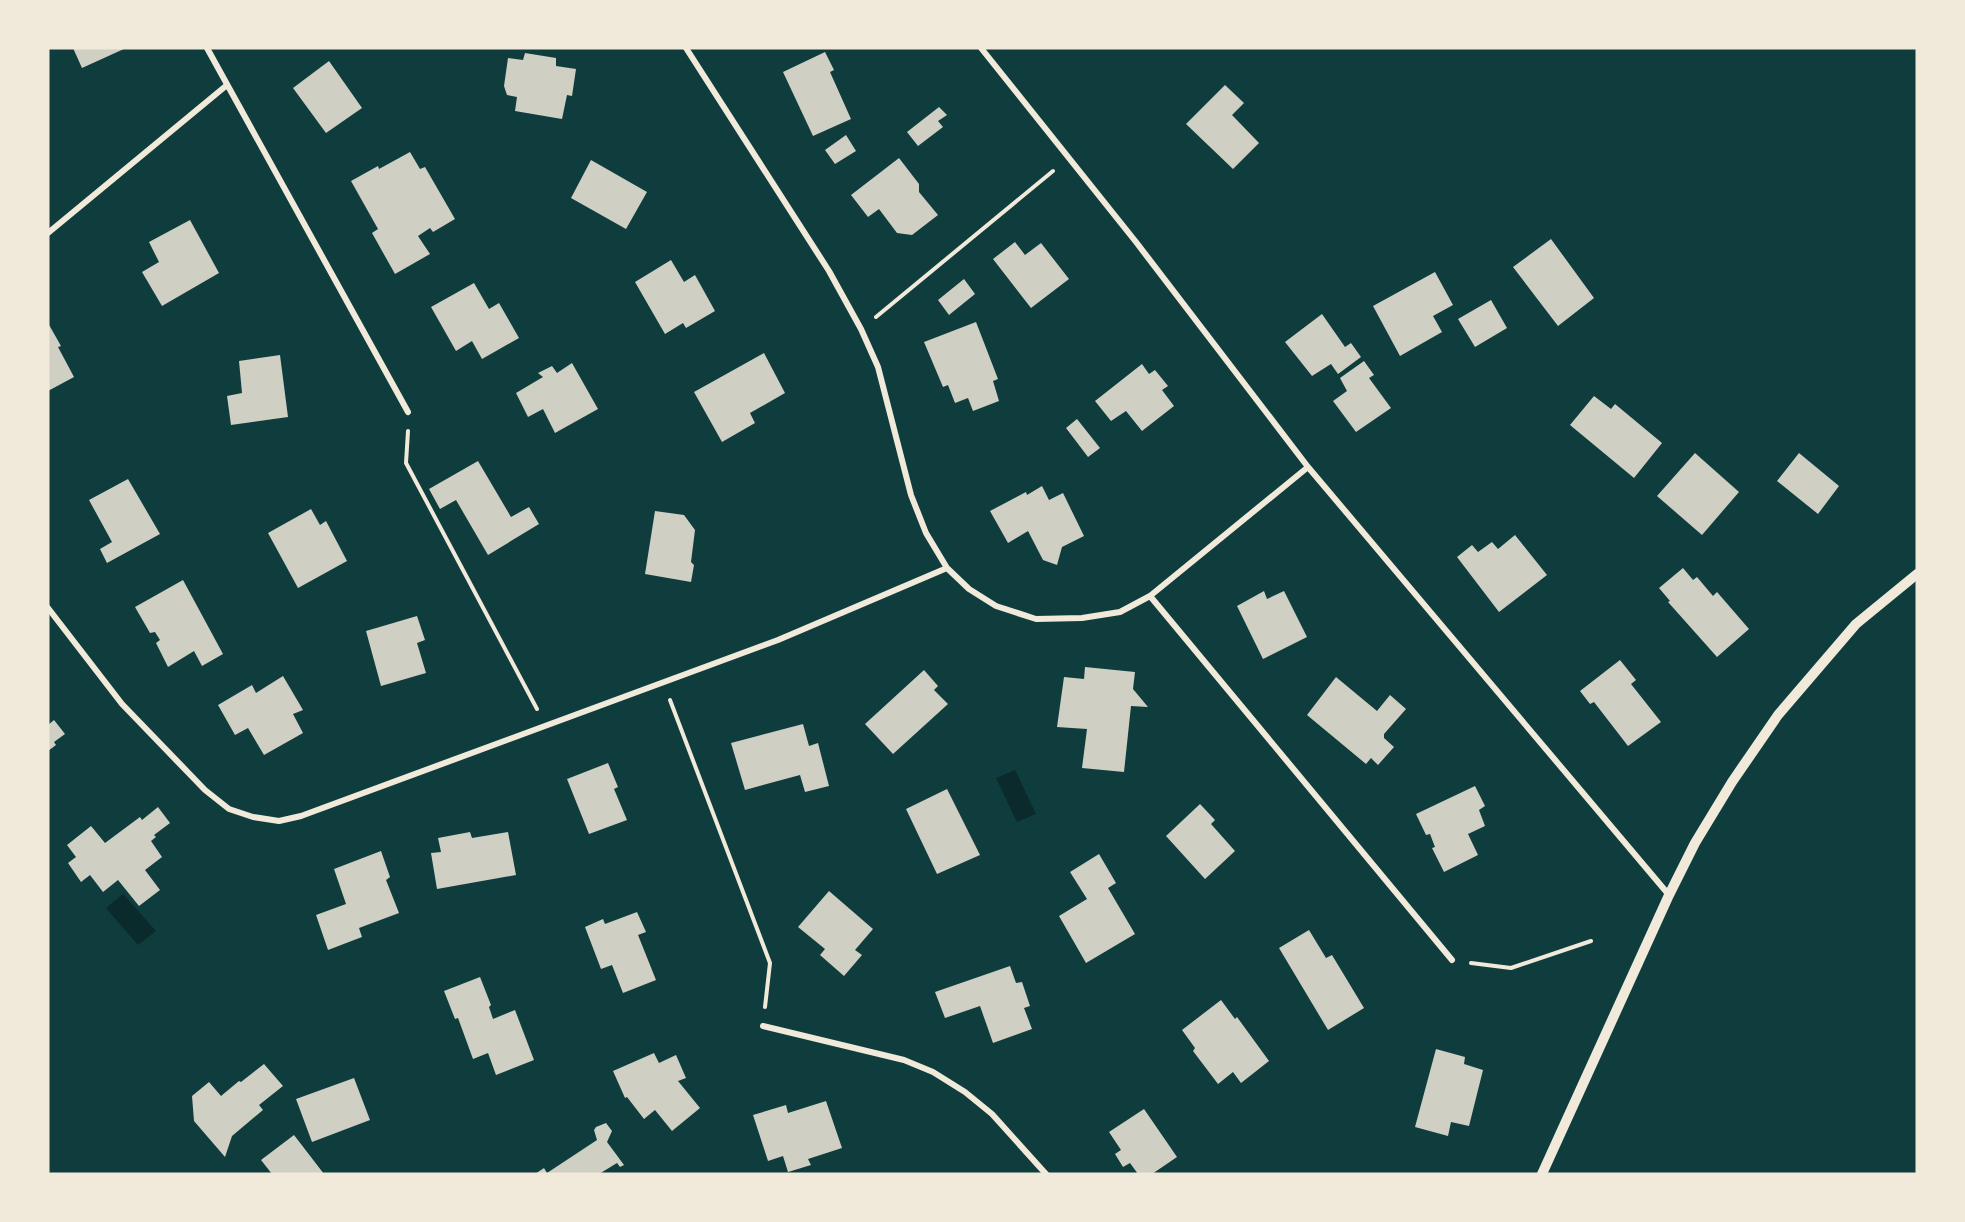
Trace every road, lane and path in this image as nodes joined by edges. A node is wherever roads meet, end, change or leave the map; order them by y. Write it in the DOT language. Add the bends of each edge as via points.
graph roads {
  1 [pos="207,48"];
  2 [pos="686,48"];
  3 [pos="981,48"];
  4 [pos="227,85"];
  5 [pos="1069,158"];
  6 [pos="48,233"];
  7 [pos="861,329"];
  8 [pos="408,412"];
  9 [pos="1308,467"];
  10 [pos="947,568"];
  11 [pos="1917,574"];
  12 [pos="1150,596"];
  13 [pos="48,608"];
  14 [pos="664,682"];
  15 [pos="546,726"];
  16 [pos="1669,895"];
  17 [pos="1591,941"];
  18 [pos="1452,960"];
  19 [pos="763,1026"];
  20 [pos="1046,1174"];
  21 [pos="1542,1174"];
  1 -- 4 [label="street"];
  2 -- 7 [label="street" via="829,271"];
  3 -- 5 [label="street"];
  4 -- 6 [label="street"];
  4 -- 8 [label="street"];
  5 -- 7 [label="path"];
  5 -- 9 [label="street"];
  7 -- 10 [label="street" via="878,367 911,495 926,533"];
  8 -- 15 [label="path" via="406,463"];
  9 -- 12 [label="street"];
  9 -- 16 [label="street"];
  10 -- 12 [label="street" via="969,589 996,606 1036,619 1120,612"];
  10 -- 14 [label="street" via="778,640"];
  11 -- 16 [label="street" via="1856,624 1778,715 1713,813"];
  12 -- 18 [label="street"];
  13 -- 15 [label="street" via="122,704 205,790 229,809 253,817 279,821 301,816"];
  14 -- 15 [label="street"];
  14 -- 19 [label="path" via="770,963"];
  16 -- 21 [label="street"];
  17 -- 18 [label="path" via="1511,968"];
  19 -- 20 [label="street" via="903,1060 933,1072 992,1114"];
}
